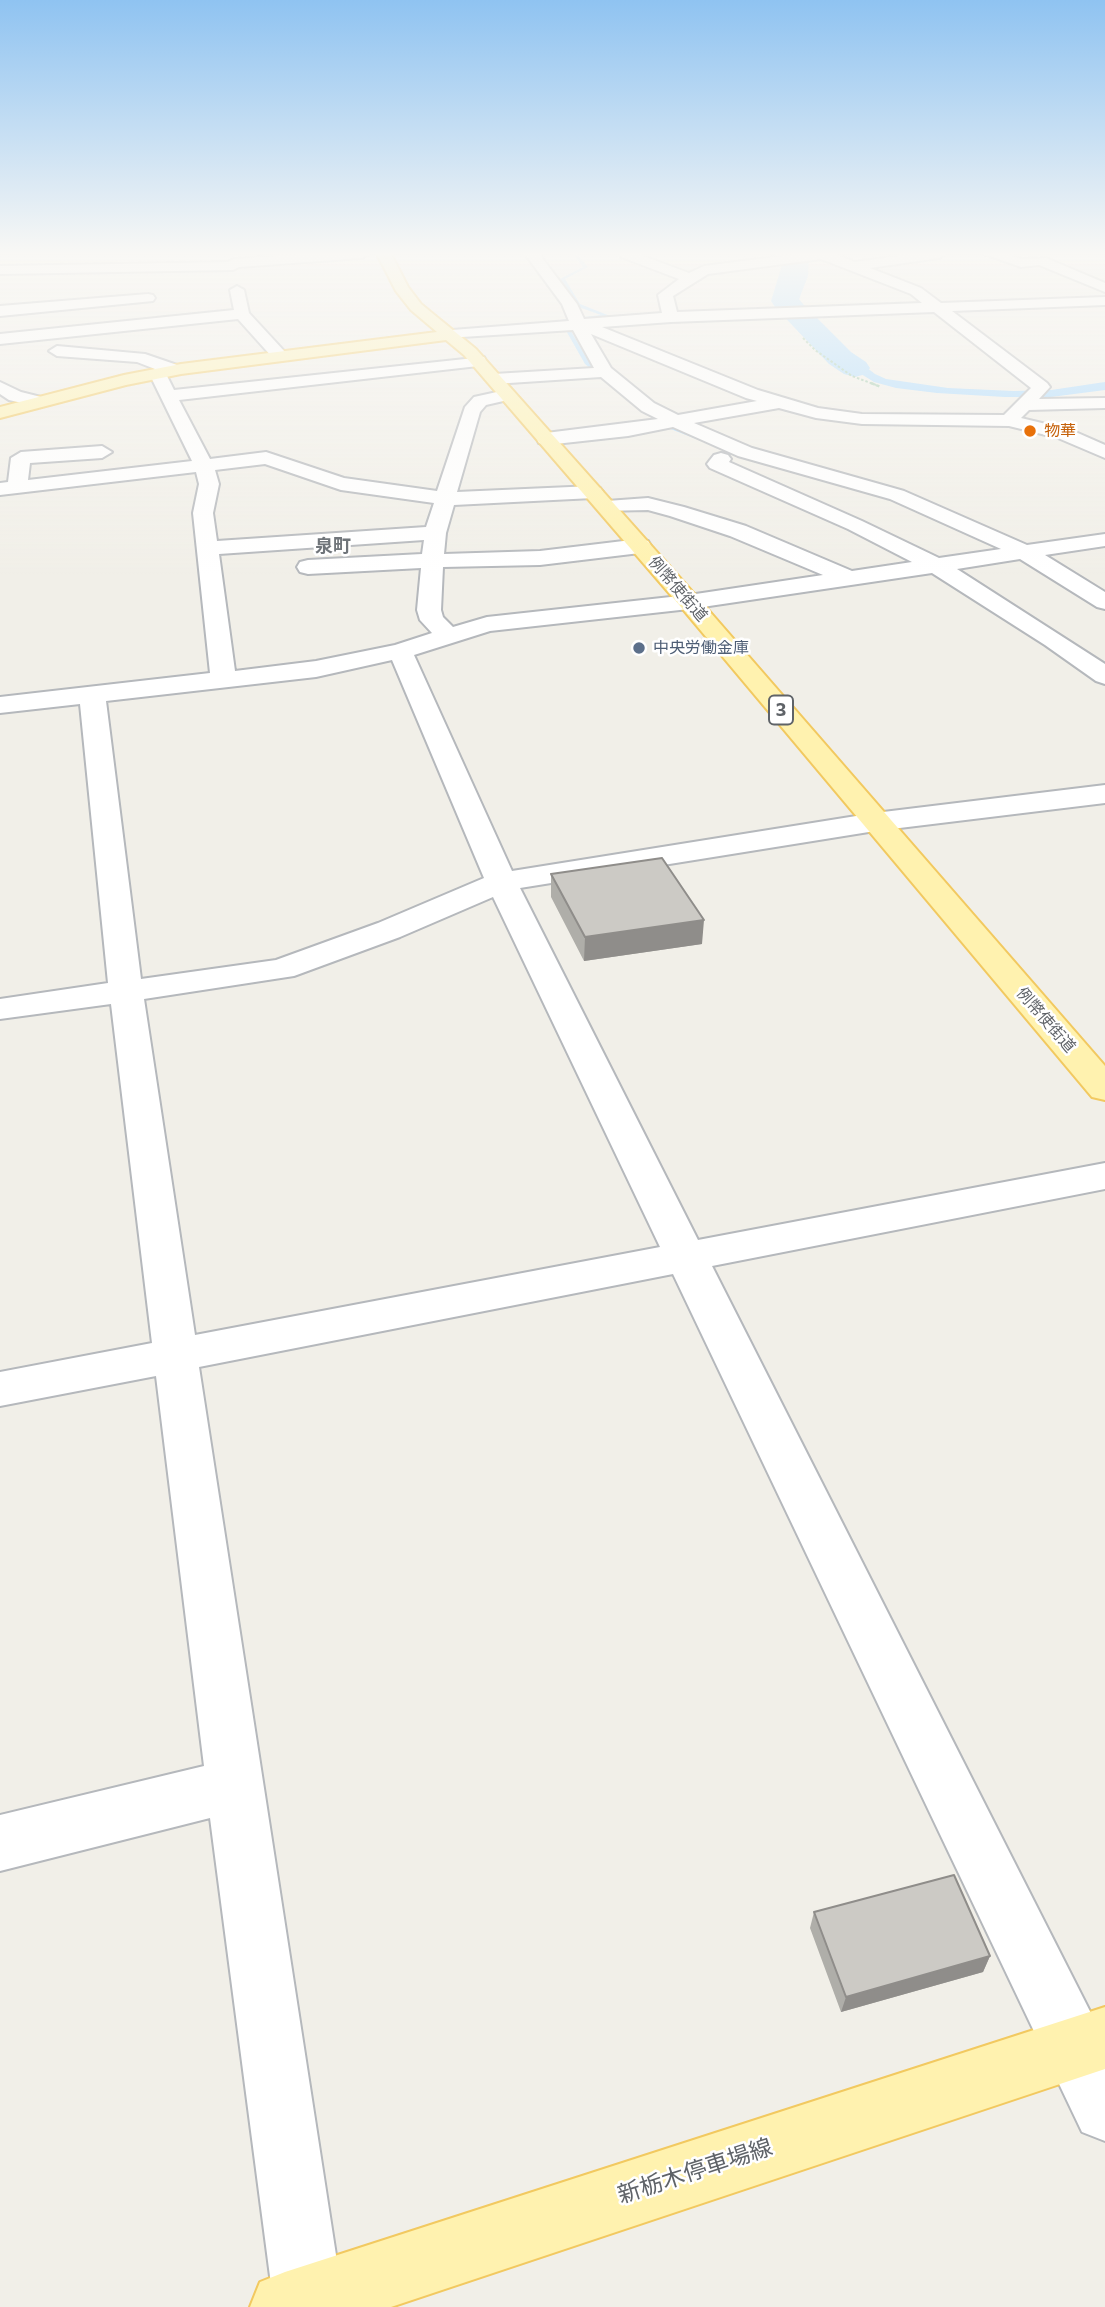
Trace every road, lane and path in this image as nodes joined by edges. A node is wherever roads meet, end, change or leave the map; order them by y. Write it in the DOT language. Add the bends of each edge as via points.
graph roads {
  1 [pos="147,362"];
  2 [pos="235,362"];
  3 [pos="477,362"];
  4 [pos="598,362"];
  5 [pos="675,362"];
  6 [pos="1002,362"];
  7 [pos="166,372"];
  8 [pos="605,372"];
  9 [pos="493,378"];
  10 [pos="0,387"];
  11 [pos="1038,393"];
  12 [pos="169,396"];
  13 [pos="39,402"];
  14 [pos="778,403"];
  15 [pos="1105,403"];
  16 [pos="0,413"];
  17 [pos="1009,421"];
  18 [pos="673,422"];
  19 [pos="546,439"];
  20 [pos="117,451"];
  21 [pos="745,452"];
  22 [pos="1105,452"];
  23 [pos="204,466"];
  24 [pos="9,488"];
  25 [pos="447,499"];
  26 [pos="600,499"];
  27 [pos="435,533"];
  28 [pos="1105,540"];
  29 [pos="640,546"];
  30 [pos="210,548"];
  31 [pos="1024,552"];
  32 [pos="433,562"];
  33 [pos="935,565"];
  34 [pos="307,568"];
  35 [pos="849,578"];
  36 [pos="689,602"];
  37 [pos="1105,602"];
  38 [pos="448,635"];
  39 [pos="400,651"];
  40 [pos="1105,676"];
  41 [pos="224,681"];
  42 [pos="92,694"];
  43 [pos="0,705"];
  44 [pos="1105,794"];
  45 [pos="875,822"];
  46 [pos="501,882"];
  47 [pos="126,991"];
  48 [pos="0,1009"];
  49 [pos="1105,1089"];
  50 [pos="1105,1176"];
  51 [pos="686,1257"];
  52 [pos="176,1355"];
  53 [pos="0,1389"];
  54 [pos="234,1785"];
  55 [pos="0,1843"];
  56 [pos="1090,2043"];
  57 [pos="1105,2109"];
  58 [pos="301,2304"];
  1 -- 7 [label="street"];
  2 -- 7 [label="main road"];
  3 -- 9 [label="main road, 例幣使街道 / 3"];
  4 -- 8 [label="street"];
  5 -- 14 [label="street"];
  6 -- 11 [label="street"];
  7 -- 12 [label="street"];
  7 -- 13 [label="main road"];
  8 -- 9 [label="street"];
  8 -- 18 [label="street"];
  9 -- 12 [label="street"];
  9 -- 19 [label="main road, 例幣使街道 / 3"];
  9 -- 25 [label="street" via="471,411"];
  10 -- 13 [label="street"];
  11 -- 15 [label="street"];
  11 -- 17 [label="street"];
  12 -- 23 [label="street" via="183,445"];
  13 -- 16 [label="main road"];
  14 -- 17 [label="street" via="862,419"];
  14 -- 18 [label="street"];
  17 -- 22 [label="street" via="1064,434"];
  18 -- 19 [label="street"];
  18 -- 21 [label="street"];
  19 -- 26 [label="main road, 例幣使街道 / 3"];
  20 -- 24 [label="street" via="21,458"];
  21 -- 31 [label="street" via="897,495"];
  21 -- 33 [label="street" via="721,458 718,464"];
  23 -- 24 [label="street"];
  23 -- 25 [label="street" via="266,458 341,484"];
  23 -- 30 [label="street" via="209,484 204,513"];
  25 -- 26 [label="street"];
  25 -- 27 [label="street"];
  26 -- 29 [label="main road, 例幣使街道 / 3"];
  26 -- 35 [label="street" via="677,511 738,531"];
  27 -- 30 [label="street"];
  27 -- 32 [label="street"];
  28 -- 31 [label="street"];
  29 -- 32 [label="street" via="540,558"];
  29 -- 36 [label="main road, 例幣使街道 / 3"];
  30 -- 41 [label="street"];
  31 -- 33 [label="street"];
  31 -- 37 [label="street"];
  32 -- 34 [label="street"];
  32 -- 38 [label="street" via="429,610 432,620"];
  33 -- 35 [label="street"];
  33 -- 40 [label="street"];
  35 -- 36 [label="street"];
  36 -- 38 [label="street" via="487,624"];
  36 -- 45 [label="main road, 例幣使街道 / 3"];
  38 -- 39 [label="street"];
  39 -- 41 [label="street" via="316,669"];
  39 -- 46 [label="street"];
  41 -- 42 [label="street"];
  42 -- 43 [label="street"];
  42 -- 47 [label="street"];
  44 -- 45 [label="street"];
  45 -- 46 [label="street"];
  45 -- 49 [label="main road, 例幣使街道 / 3"];
  46 -- 47 [label="street" via="282,969"];
  46 -- 51 [label="street"];
  47 -- 48 [label="street"];
  47 -- 52 [label="street"];
  50 -- 51 [label="street"];
  51 -- 52 [label="street"];
  51 -- 56 [label="street"];
  52 -- 53 [label="street"];
  52 -- 54 [label="street"];
  54 -- 55 [label="street"];
  54 -- 58 [label="street"];
  56 -- 57 [label="street"];
  56 -- 58 [label="main road, 新栃木停車場線"];
}
